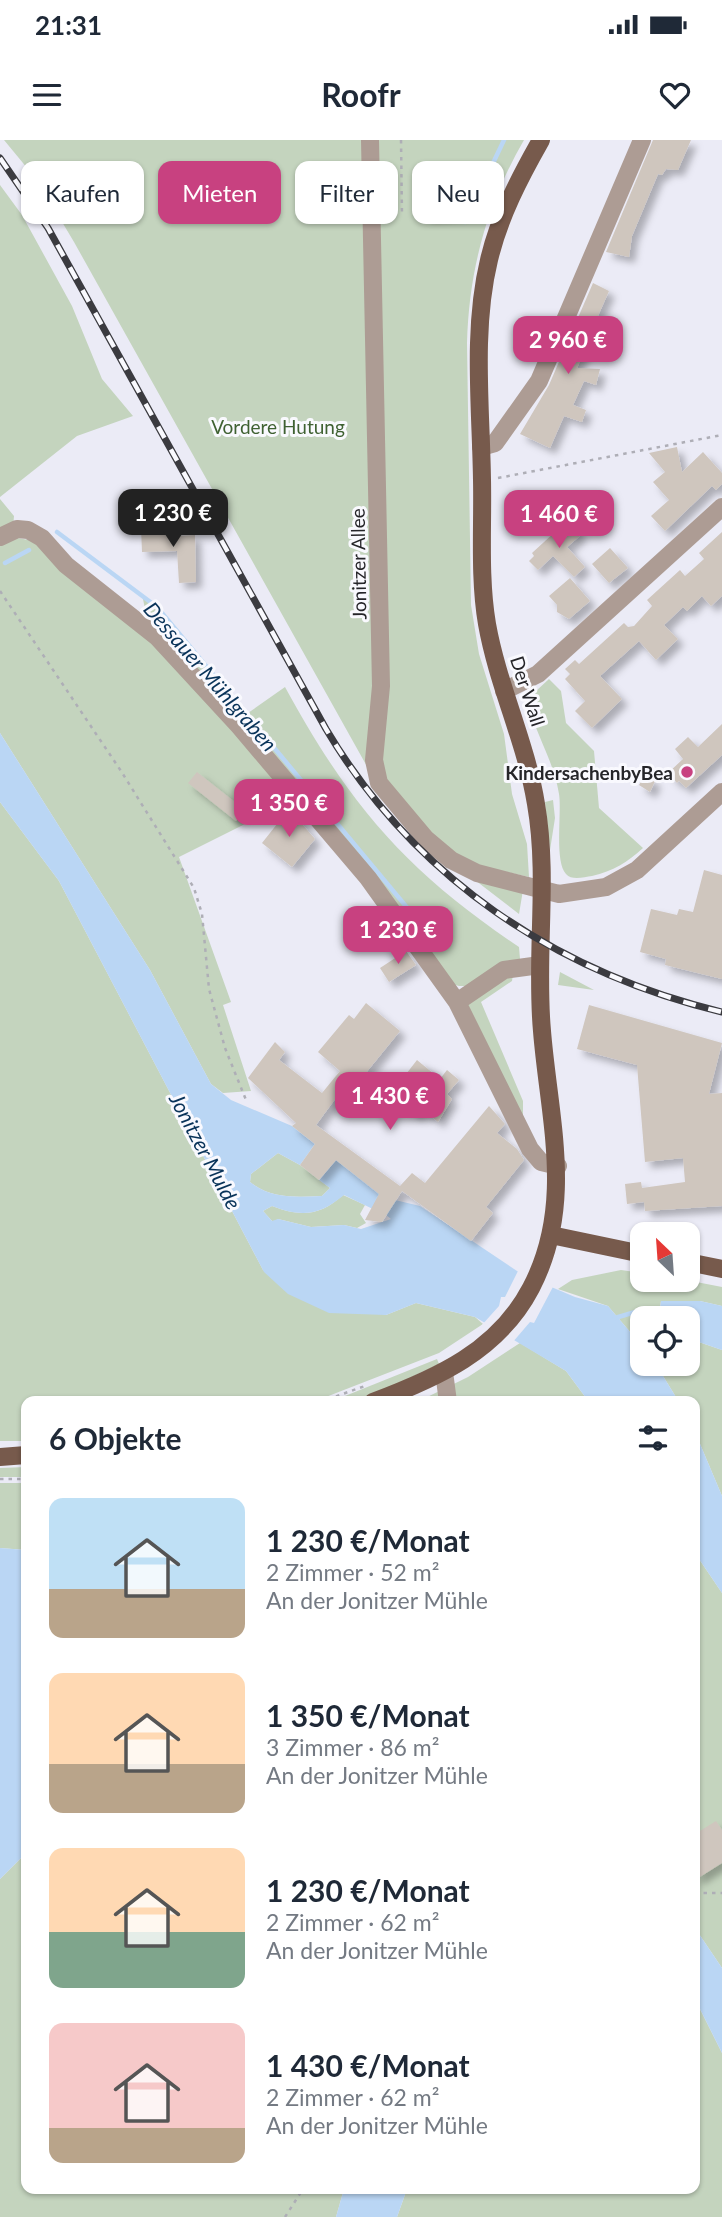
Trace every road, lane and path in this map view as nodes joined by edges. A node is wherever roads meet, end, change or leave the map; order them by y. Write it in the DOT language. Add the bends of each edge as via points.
graph roads {
  1 [pos="370,140"];
  2 [pos="401,140"];
  3 [pos="541,140"];
  4 [pos="642,140"];
  5 [pos="402,214"];
  6 [pos="722,435"];
  7 [pos="481,447"];
  8 [pos="482,481"];
  9 [pos="722,507"];
  10 [pos="0,537"];
  11 [pos="0,591"];
  12 [pos="504,691"];
  13 [pos="722,792"];
  14 [pos="542,890"];
  15 [pos="540,965"];
  16 [pos="457,1002"];
  17 [pos="246,1100"];
  18 [pos="558,1166"];
  19 [pos="551,1235"];
  20 [pos="630,1251"];
  21 [pos="700,1264"];
  22 [pos="722,1269"];
  23 [pos="444,1372"];
  24 [pos="376,1381"];
  25 [pos="336,1396"];
  26 [pos="387,1396"];
  27 [pos="447,1396"];
  28 [pos="21,1455"];
  29 [pos="0,1457"];
  30 [pos="0,1479"];
  31 [pos="21,1479"];
  32 [pos="700,1893"];
  33 [pos="722,1893"];
  34 [pos="300,2194"];
  35 [pos="285,2217"];
  1 -- 14 [label="street, Jonitzer Allee" via="381,686 375,774 403,815 451,860 477,873"];
  2 -- 5 [label="path"];
  3 -- 7 [label="main road, Der Wall" via="504,212 489,261 481,328"];
  4 -- 7 [label="street" via="539,381 495,443"];
  6 -- 8 [label="path"];
  7 -- 8 [label="main road, Der Wall"];
  8 -- 12 [label="main road, Der Wall" via="484,604"];
  9 -- 12 [label="street" via="538,674"];
  10 -- 16 [label="street" via="16,529 35,533 189,669 368,878"];
  11 -- 17 [label="path" via="194,888 202,914 209,989"];
  12 -- 14 [label="main road, Der Wall" via="537,804"];
  13 -- 14 [label="street, Jonitzer Allee" via="625,879 588,891 559,894"];
  14 -- 15 [label="main road, Der Wall"];
  15 -- 16 [label="street" via="504,970"];
  15 -- 18 [label="main road, Der Wall" via="542,1031"];
  16 -- 18 [label="street" via="530,1149 541,1163"];
  18 -- 19 [label="main road, Der Wall"];
  19 -- 20 [label="main road"];
  19 -- 23 [label="main road, Der Wall" via="523,1303 493,1338"];
  21 -- 22 [label="main road"];
  23 -- 26 [label="main road, Der Wall"];
  23 -- 27 [label="street"];
  24 -- 25 [label="path"];
  28 -- 29 [label="main road"];
  30 -- 31 [label="path"];
  32 -- 33 [label="path"];
  34 -- 35 [label="path"];
}
